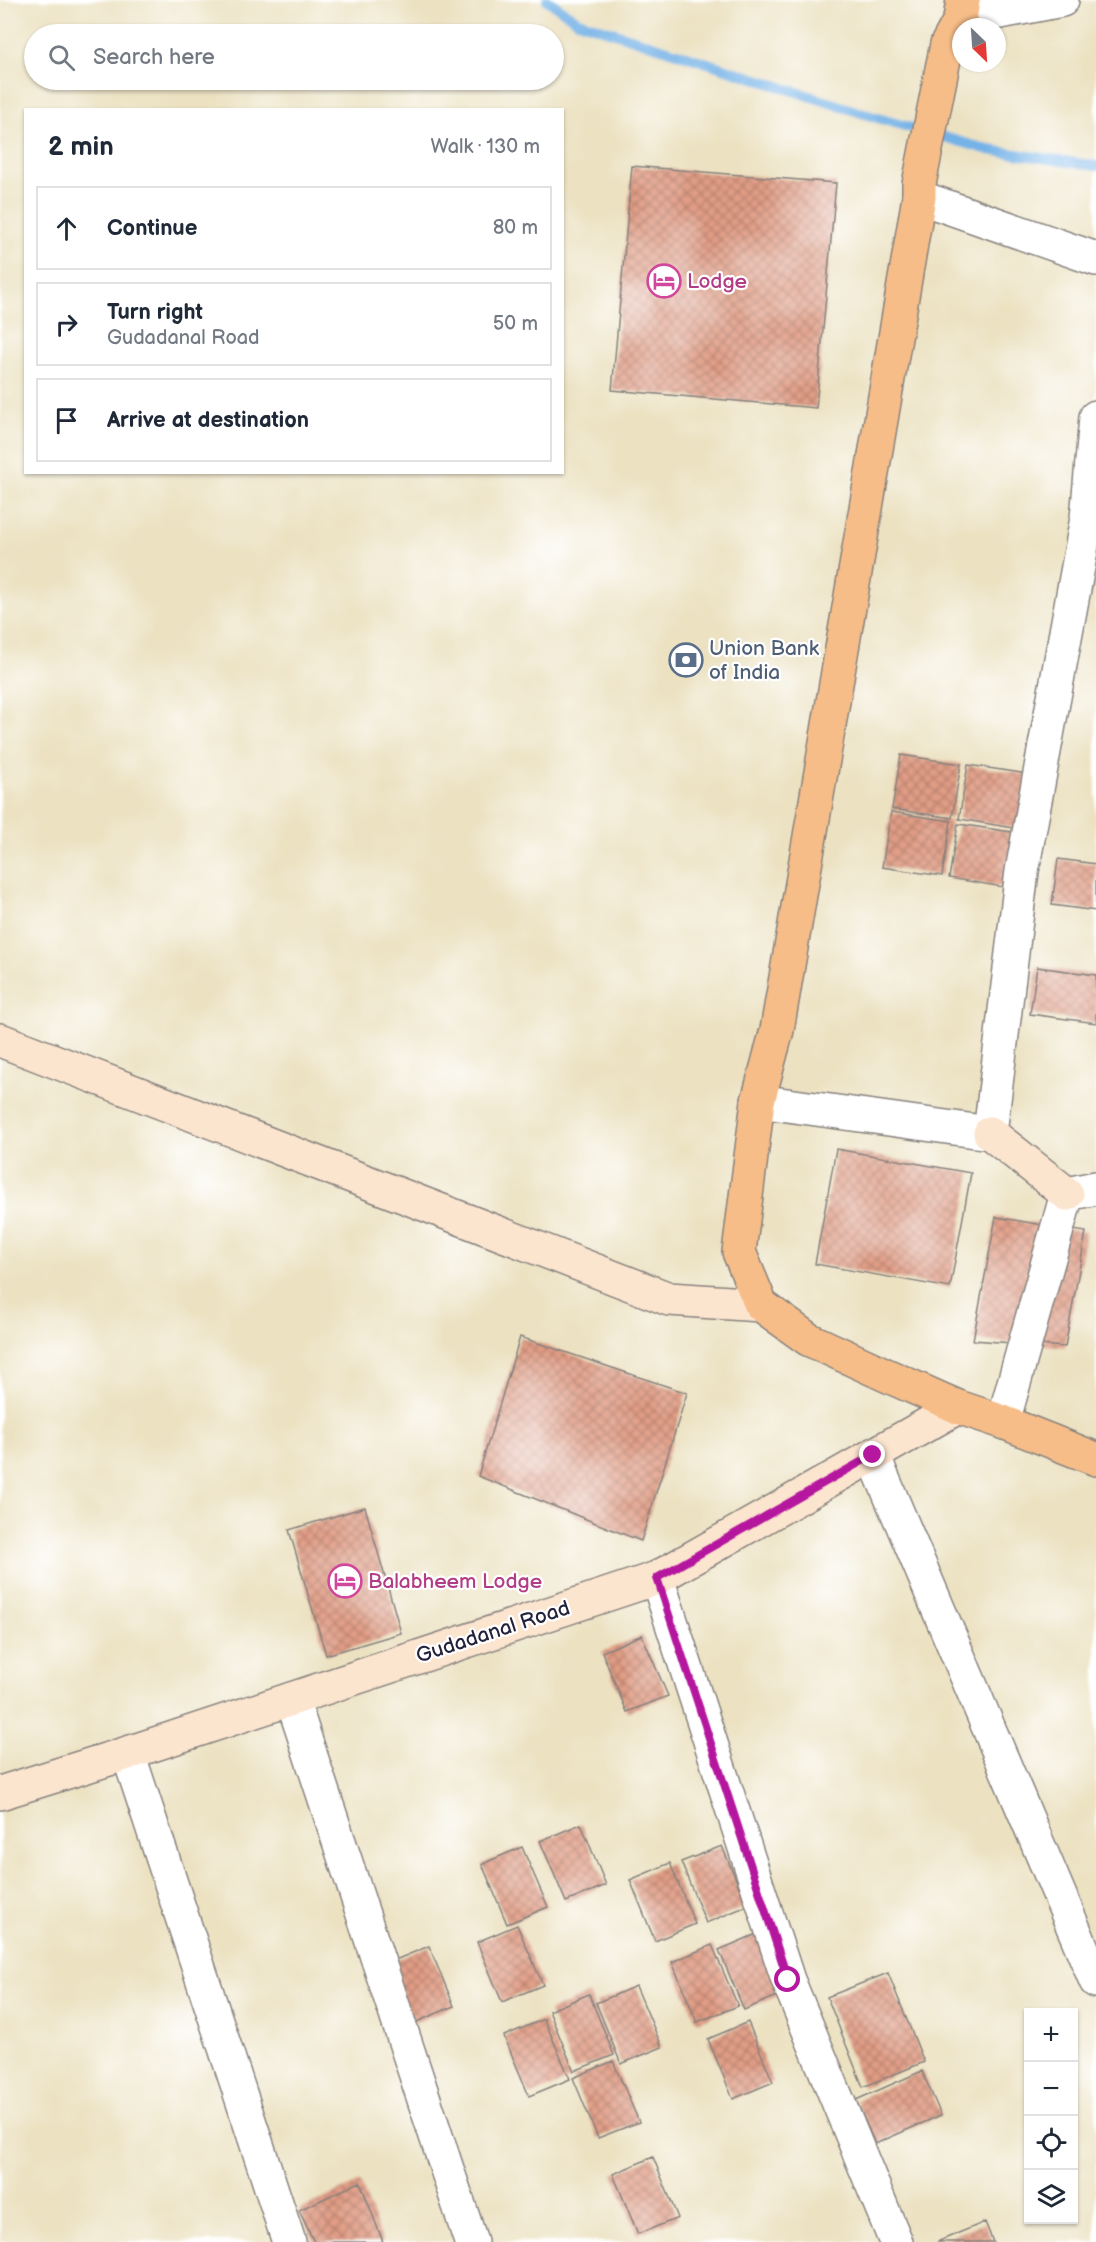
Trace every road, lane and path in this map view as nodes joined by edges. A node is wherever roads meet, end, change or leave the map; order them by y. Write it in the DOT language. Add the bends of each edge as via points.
graph roads {
  1 [pos="1062,0"];
  2 [pos="971,18"];
  3 [pos="952,39"];
  4 [pos="919,191"];
  5 [pos="1096,259"];
  6 [pos="1096,417"];
  7 [pos="0,1040"];
  8 [pos="758,1101"];
  9 [pos="990,1133"];
  10 [pos="1081,1191"];
  11 [pos="761,1305"];
  12 [pos="958,1407"];
  13 [pos="1003,1422"];
  14 [pos="1088,1449"];
  15 [pos="873,1455"];
  16 [pos="657,1578"];
  17 [pos="292,1699"];
  18 [pos="128,1753"];
  19 [pos="0,1792"];
  20 [pos="1096,1982"];
  21 [pos="289,2242"];
  22 [pos="471,2242"];
  23 [pos="896,2242"];
  1 -- 2 [label="street"];
  3 -- 4 [label="highway"];
  4 -- 5 [label="street"];
  4 -- 8 [label="highway" via="777,1030"];
  6 -- 9 [label="street" via="1087,518 1022,871"];
  7 -- 11 [label="street" via="669,1299"];
  8 -- 9 [label="street"];
  8 -- 11 [label="highway" via="739,1252"];
  9 -- 10 [label="street"];
  10 -- 13 [label="street"];
  11 -- 12 [label="highway" via="808,1339"];
  12 -- 13 [label="highway"];
  12 -- 15 [label="street, Gudadanal Road"];
  13 -- 14 [label="highway"];
  15 -- 16 [label="street, Gudadanal Road"];
  15 -- 20 [label="street"];
  16 -- 17 [label="street, Gudadanal Road"];
  16 -- 23 [label="street" via="788,1980"];
  17 -- 18 [label="street, Gudadanal Road"];
  17 -- 22 [label="street"];
  18 -- 19 [label="street, Gudadanal Road"];
  18 -- 21 [label="street"];
}
